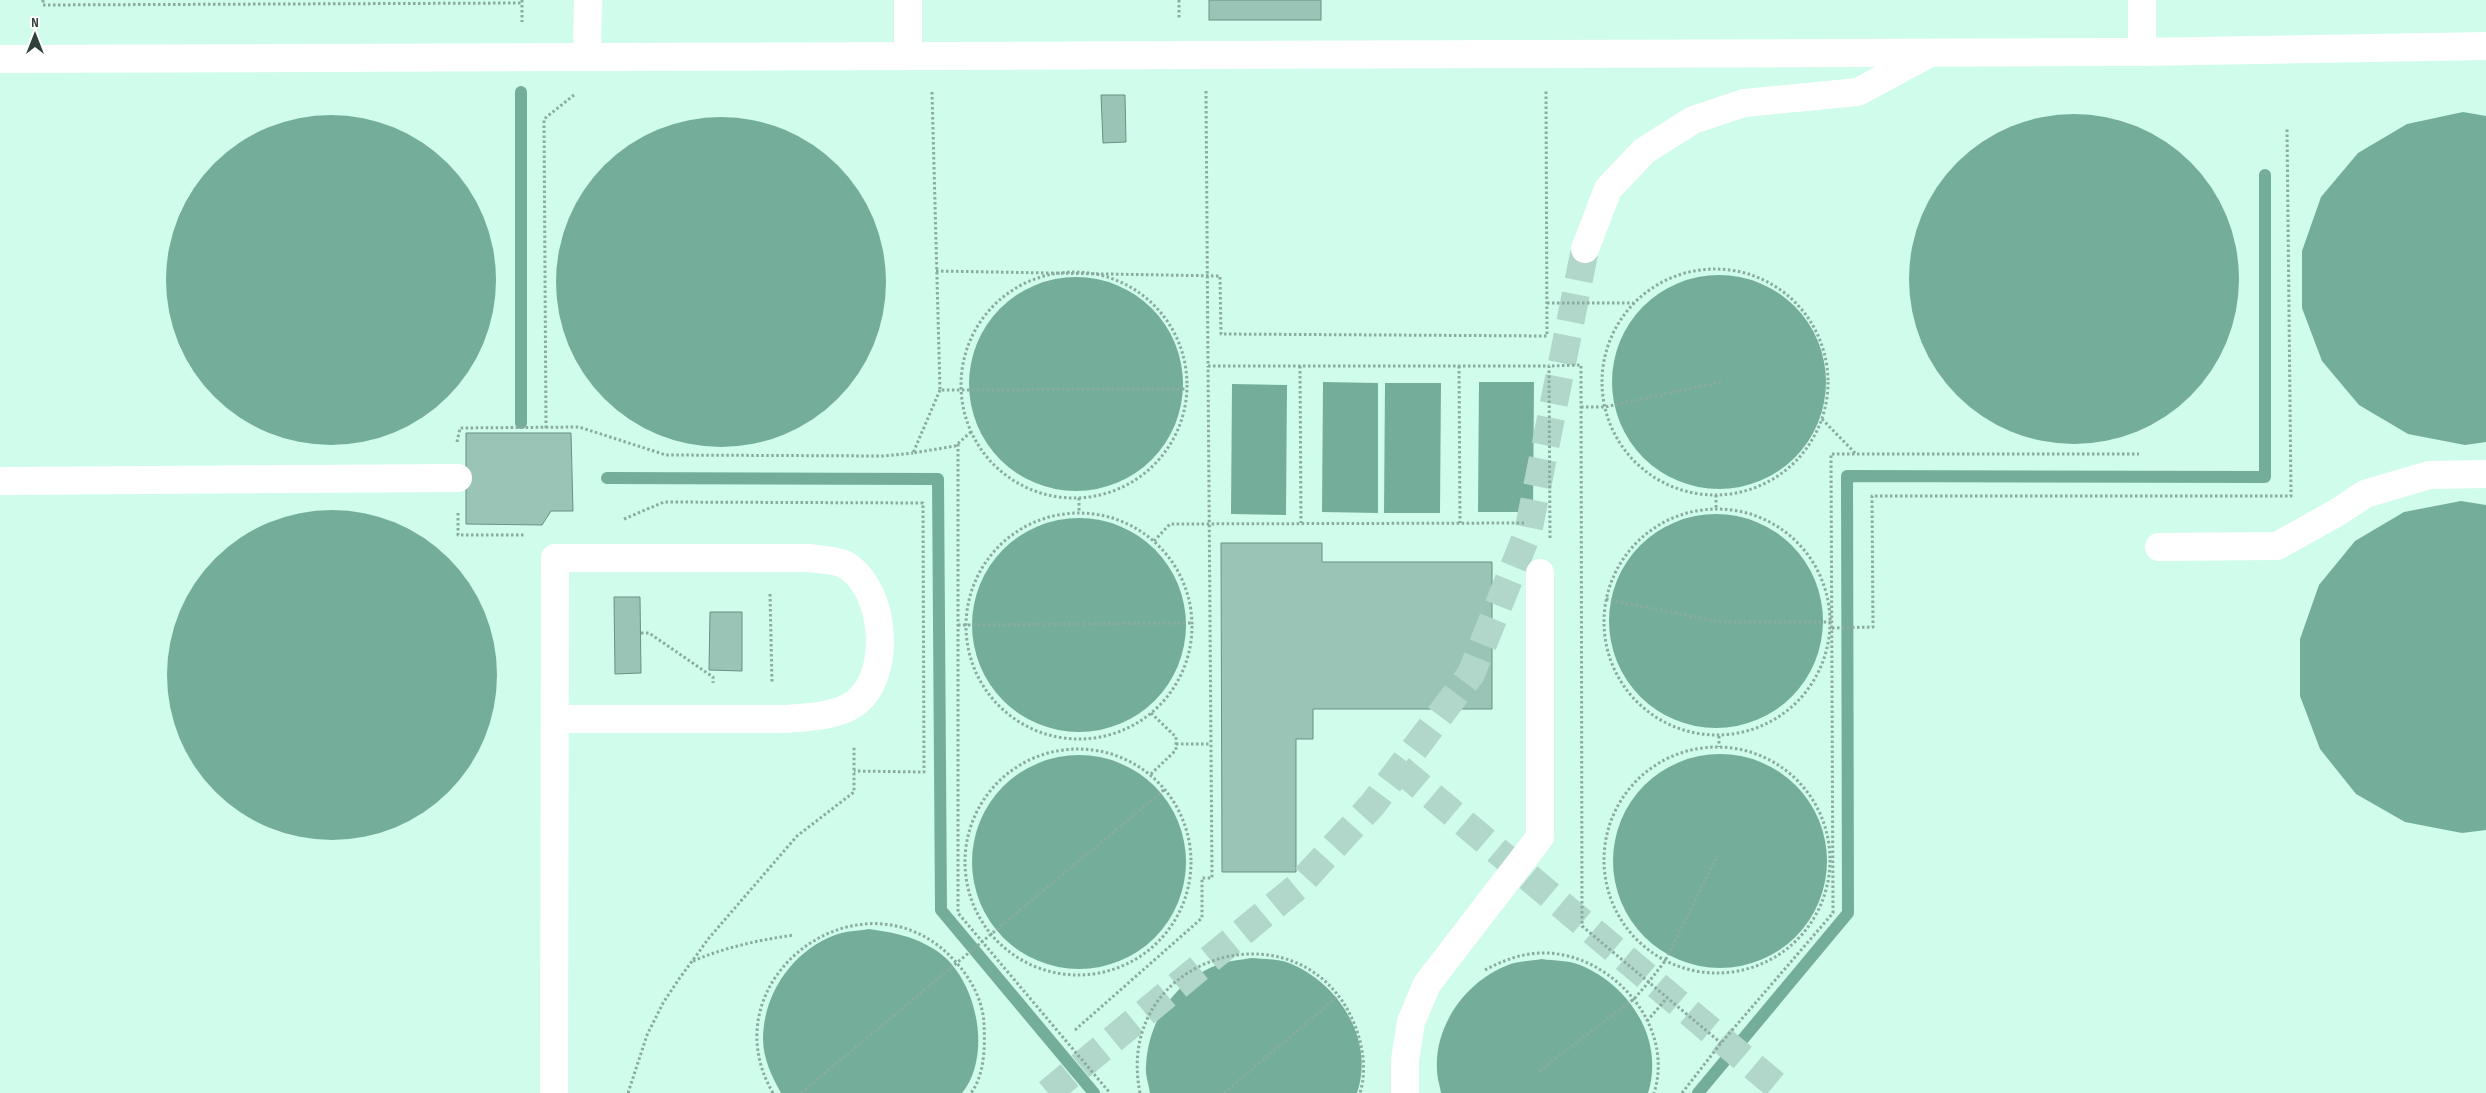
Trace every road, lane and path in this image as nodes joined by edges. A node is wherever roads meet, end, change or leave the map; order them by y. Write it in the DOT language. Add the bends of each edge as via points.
graph roads {
  1 [pos="43,0"];
  2 [pos="588,0"];
  3 [pos="908,0"];
  4 [pos="2142,0"];
  5 [pos="122,2"];
  6 [pos="197,2"];
  7 [pos="275,2"];
  8 [pos="353,2"];
  9 [pos="431,2"];
  10 [pos="522,2"];
  11 [pos="2486,46"];
  12 [pos="1930,52"];
  13 [pos="2142,52"];
  14 [pos="1546,54"];
  15 [pos="1206,55"];
  16 [pos="920,56"];
  17 [pos="587,58"];
  18 [pos="0,59"];
  19 [pos="2286,128"];
  20 [pos="1585,249"];
  21 [pos="936,272"];
  22 [pos="1072,273"];
  23 [pos="1207,276"];
  24 [pos="1547,303"];
  25 [pos="1634,303"];
  26 [pos="1208,366"];
  27 [pos="1300,366"];
  28 [pos="1459,366"];
  29 [pos="1549,366"];
  30 [pos="1721,382"];
  31 [pos="960,389"];
  32 [pos="1187,389"];
  33 [pos="940,390"];
  34 [pos="1581,407"];
  35 [pos="1605,407"];
  36 [pos="1822,419"];
  37 [pos="546,428"];
  38 [pos="971,432"];
  39 [pos="958,444"];
  40 [pos="913,453"];
  41 [pos="1856,454"];
  42 [pos="2139,454"];
  43 [pos="2486,474"];
  44 [pos="458,478"];
  45 [pos="0,481"];
  46 [pos="1716,496"];
  47 [pos="1079,498"];
  48 [pos="1716,508"];
  49 [pos="1079,513"];
  50 [pos="1209,523"];
  51 [pos="1301,523"];
  52 [pos="1460,523"];
  53 [pos="1524,523"];
  54 [pos="1154,541"];
  55 [pos="2159,547"];
  56 [pos="770,558"];
  57 [pos="1540,572"];
  58 [pos="1606,599"];
  59 [pos="1830,622"];
  60 [pos="1192,623"];
  61 [pos="958,625"];
  62 [pos="965,626"];
  63 [pos="1832,628"];
  64 [pos="640,633"];
  65 [pos="850,707"];
  66 [pos="1151,713"];
  67 [pos="555,719"];
  68 [pos="713,719"];
  69 [pos="773,719"];
  70 [pos="1719,736"];
  71 [pos="1078,739"];
  72 [pos="1176,744"];
  73 [pos="1210,744"];
  74 [pos="1719,747"];
  75 [pos="1078,748"];
  76 [pos="1151,774"];
  77 [pos="1165,789"];
  78 [pos="1716,856"];
  79 [pos="794,935"];
  80 [pos="991,935"];
  81 [pos="982,943"];
  82 [pos="692,961"];
  83 [pos="1665,961"];
  84 [pos="958,964"];
  85 [pos="1481,973"];
  86 [pos="1648,983"];
  87 [pos="1338,996"];
  88 [pos="1667,998"];
  89 [pos="1634,999"];
  90 [pos="1647,1021"];
  91 [pos="1075,1030"];
  92 [pos="1721,1043"];
  93 [pos="1539,1071"];
  94 [pos="554,1093"];
  95 [pos="628,1093"];
  96 [pos="773,1093"];
  97 [pos="801,1093"];
  98 [pos="971,1093"];
  99 [pos="1110,1093"];
  100 [pos="1140,1093"];
  101 [pos="1224,1093"];
  102 [pos="1360,1093"];
  103 [pos="1405,1093"];
  104 [pos="1654,1093"];
  105 [pos="1682,1093"];
  1 -- 5 [label="path" via="43,5"];
  2 -- 17 [label="lane"];
  3 -- 16 [label="lane"];
  4 -- 13 [label="lane"];
  5 -- 6 [label="path"];
  6 -- 7 [label="path"];
  7 -- 8 [label="path"];
  8 -- 9 [label="path"];
  9 -- 10 [label="path"];
  11 -- 13 [label="lane"];
  12 -- 13 [label="lane"];
  12 -- 14 [label="lane"];
  12 -- 20 [label="lane" via="1858,92 1744,103 1693,120 1644,151 1608,189"];
  14 -- 15 [label="lane"];
  14 -- 24 [label="path"];
  15 -- 16 [label="lane"];
  15 -- 23 [label="path"];
  16 -- 17 [label="lane"];
  16 -- 21 [label="path"];
  17 -- 18 [label="lane"];
  17 -- 37 [label="path" via="588,84 544,119"];
  19 -- 63 [label="path" via="2291,496 1872,496 1873,627"];
  21 -- 22 [label="path"];
  21 -- 33 [label="path"];
  22 -- 23 [label="path"];
  22 -- 31 [label="path" via="1035,277 1003,295 979,321 964,354"];
  22 -- 32 [label="path" via="1109,276 1144,294 1171,324 1186,360"];
  23 -- 24 [label="path" via="1220,276 1221,334 1547,336"];
  23 -- 26 [label="path"];
  24 -- 25 [label="path"];
  25 -- 35 [label="path" via="1620,318 1605,351 1601,386"];
  25 -- 36 [label="path" via="1644,292 1676,274 1711,268 1750,273 1786,292 1812,321 1827,357 1829,396"];
  26 -- 27 [label="path"];
  26 -- 50 [label="path"];
  27 -- 28 [label="path"];
  27 -- 51 [label="path"];
  28 -- 29 [label="path"];
  28 -- 52 [label="path"];
  29 -- 34 [label="path" via="1581,365"];
  29 -- 57 [label="path" via="1550,543"];
  30 -- 35 [label="path"];
  31 -- 32 [label="path"];
  31 -- 33 [label="path"];
  31 -- 38 [label="path"];
  32 -- 47 [label="path" via="1188,399 1176,437 1152,468 1118,490"];
  33 -- 40 [label="path"];
  34 -- 35 [label="path"];
  34 -- 86 [label="path" via="1582,926"];
  35 -- 46 [label="path" via="1608,422 1626,453 1652,477 1685,492"];
  36 -- 41 [label="path"];
  36 -- 46 [label="path" via="1817,434 1793,466 1759,487"];
  37 -- 40 [label="path" via="579,427 666,455 883,456"];
  37 -- 44 [label="path" via="460,428 457,440"];
  38 -- 39 [label="path"];
  38 -- 47 [label="path" via="985,456 1011,480 1044,495"];
  39 -- 40 [label="path"];
  39 -- 61 [label="path"];
  41 -- 42 [label="path"];
  41 -- 63 [label="path" via="1830,454"];
  43 -- 55 [label="lane" via="2429,475 2365,494 2277,546"];
  44 -- 45 [label="lane"];
  46 -- 48 [label="path"];
  47 -- 49 [label="path"];
  48 -- 58 [label="path" via="1677,515 1646,532 1622,559 1606,591"];
  48 -- 59 [label="path" via="1752,513 1787,532 1814,561 1829,598"];
  49 -- 54 [label="path" via="1114,517 1149,535"];
  49 -- 62 [label="path" via="1040,518 1008,536 984,562 968,595"];
  50 -- 51 [label="path"];
  50 -- 54 [label="path" via="1170,524"];
  50 -- 73 [label="path"];
  51 -- 52 [label="path"];
  52 -- 53 [label="path"];
  54 -- 60 [label="path" via="1176,565 1191,601"];
  56 -- 65 [label="lane" via="810,558 844,564 863,582 877,608 880,632 871,686"];
  56 -- 67 [label="lane" via="555,558"];
  56 -- 69 [label="path"];
  57 -- 103 [label="lane" via="1540,837 1427,984 1411,1022 1405,1060"];
  58 -- 59 [label="path" via="1720,622"];
  58 -- 70 [label="path" via="1602,627 1610,662 1628,693 1654,717 1687,732"];
  59 -- 70 [label="path" via="1830,637 1819,674 1795,706 1761,727"];
  60 -- 62 [label="path"];
  60 -- 66 [label="path" via="1193,641 1181,678 1157,710"];
  61 -- 62 [label="path"];
  61 -- 81 [label="path" via="958,914"];
  62 -- 71 [label="path" via="972,666 990,697 1016,722 1049,736"];
  63 -- 92 [label="path" via="1833,913"];
  64 -- 68 [label="path" via="649,633 713,677"];
  65 -- 69 [label="lane" via="822,717"];
  65 -- 82 [label="path" via="854,729 854,792 797,836"];
  66 -- 71 [label="path" via="1123,731"];
  66 -- 72 [label="path" via="1176,737"];
  67 -- 68 [label="lane"];
  67 -- 94 [label="lane"];
  68 -- 69 [label="lane"];
  70 -- 74 [label="path"];
  71 -- 75 [label="path"];
  72 -- 73 [label="path"];
  72 -- 76 [label="path" via="1176,750"];
  73 -- 91 [label="path" via="1212,878 1202,878 1202,918"];
  74 -- 83 [label="path" via="1678,753 1646,771 1622,797 1607,830 1603,866 1610,901 1628,932"];
  74 -- 83 [label="path" via="1752,752 1788,770 1814,799 1830,836 1831,876 1819,913 1795,944 1762,966 1723,974 1687,970"];
  75 -- 76 [label="path" via="1114,753"];
  75 -- 80 [label="path" via="1039,754 1008,772 983,798 968,831 964,866 971,901"];
  76 -- 77 [label="path"];
  77 -- 80 [label="path"];
  77 -- 80 [label="path" via="1175,801 1190,837 1192,876 1180,914 1156,946 1123,967 1084,976 1048,972 1016,957"];
  78 -- 83 [label="path"];
  79 -- 82 [label="path" via="752,941"];
  80 -- 81 [label="path"];
  81 -- 84 [label="path"];
  81 -- 99 [label="path"];
  82 -- 95 [label="path" via="663,1003 647,1036"];
  83 -- 86 [label="path"];
  84 -- 96 [label="path" via="942,947 907,928 868,924 832,930 801,948 776,974 761,1007 757,1043 764,1078"];
  84 -- 97 [label="path"];
  84 -- 98 [label="path" via="968,976 984,1013 985,1053"];
  85 -- 89 [label="path" via="1504,960 1540,953 1579,958 1614,977"];
  86 -- 88 [label="path"];
  86 -- 89 [label="path"];
  87 -- 100 [label="path" via="1320,977 1286,958 1246,953 1210,960 1179,978 1155,1004 1140,1036 1136,1072"];
  87 -- 101 [label="path"];
  87 -- 102 [label="path" via="1347,1006 1362,1043 1364,1082"];
  88 -- 90 [label="path"];
  88 -- 92 [label="path"];
  89 -- 90 [label="path"];
  89 -- 93 [label="path"];
  90 -- 104 [label="path" via="1656,1043 1657,1082"];
  92 -- 105 [label="path"];
}
